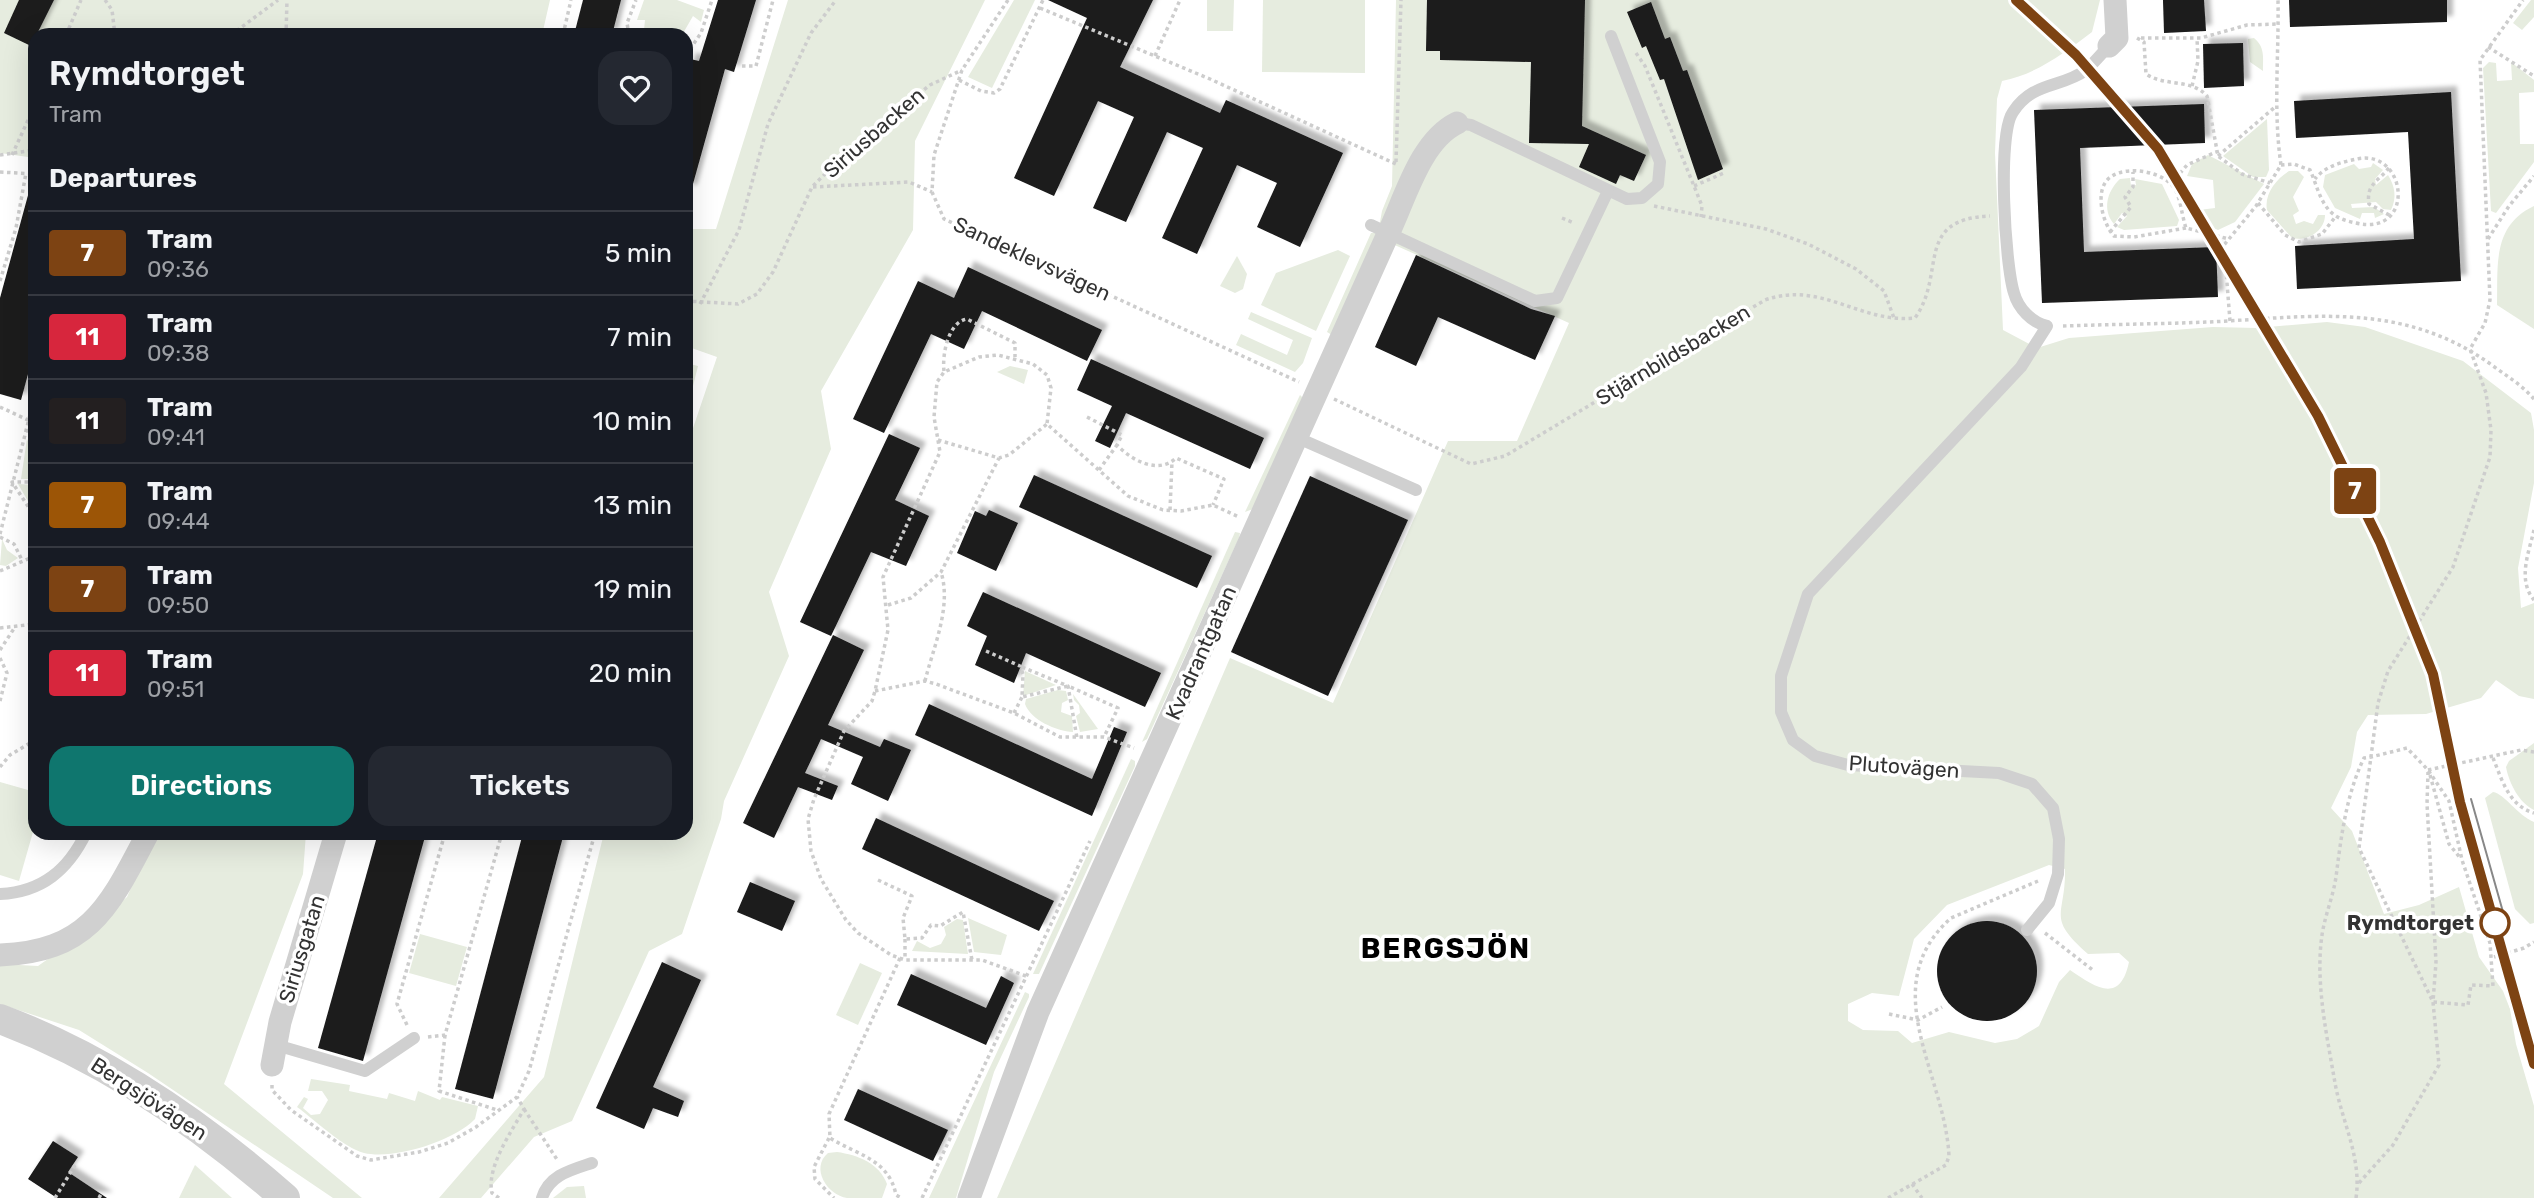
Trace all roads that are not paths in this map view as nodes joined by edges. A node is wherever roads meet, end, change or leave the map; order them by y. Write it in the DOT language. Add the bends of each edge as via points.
graph roads {
  1 [pos="2115,0"];
  2 [pos="1611,36"];
  3 [pos="2113,42"];
  4 [pos="1457,123"];
  5 [pos="1608,191"];
  6 [pos="1379,230"];
  7 [pos="1298,438"];
  8 [pos="1416,490"];
  9 [pos="82,840"];
  10 [pos="144,840"];
  11 [pos="334,840"];
  12 [pos="0,894"];
  13 [pos="2030,927"];
  14 [pos="0,955"];
  15 [pos="0,1019"];
  16 [pos="414,1038"];
  17 [pos="274,1055"];
  18 [pos="592,1163"];
  19 [pos="285,1198"];
  20 [pos="542,1198"];
  21 [pos="969,1198"];
  1 -- 3 [label="street"];
  2 -- 5 [label="lane" via="1660,162 1658,184 1642,198 1627,199"];
  3 -- 13 [label="lane, Plutovägen" via="2085,71 2041,87 2021,100 2009,118 2003,151 2014,294 2039,325 2047,326 2021,367 1808,594 1781,676 1782,712 1793,740 1815,756 1848,765 1999,773 2032,784 2053,808 2059,839 2058,874 2049,903"];
  4 -- 5 [label="lane" via="1471,125"];
  4 -- 6 [label="street, Kvadrantgatan" via="1407,167"];
  5 -- 6 [label="lane" via="1557,298 1535,301"];
  6 -- 7 [label="street, Kvadrantgatan" via="1309,387"];
  7 -- 8 [label="lane"];
  7 -- 21 [label="street, Kvadrantgatan" via="1038,1012"];
  9 -- 12 [label="lane" via="65,867 46,883"];
  10 -- 14 [label="street" via="112,902 99,917 42,949"];
  11 -- 17 [label="street, Siriusgatan"];
  15 -- 19 [label="street, Bergsjövägen" via="102,1066 246,1164"];
  16 -- 17 [label="lane" via="365,1071"];
  18 -- 20 [label="lane" via="565,1172 546,1187"];
}
